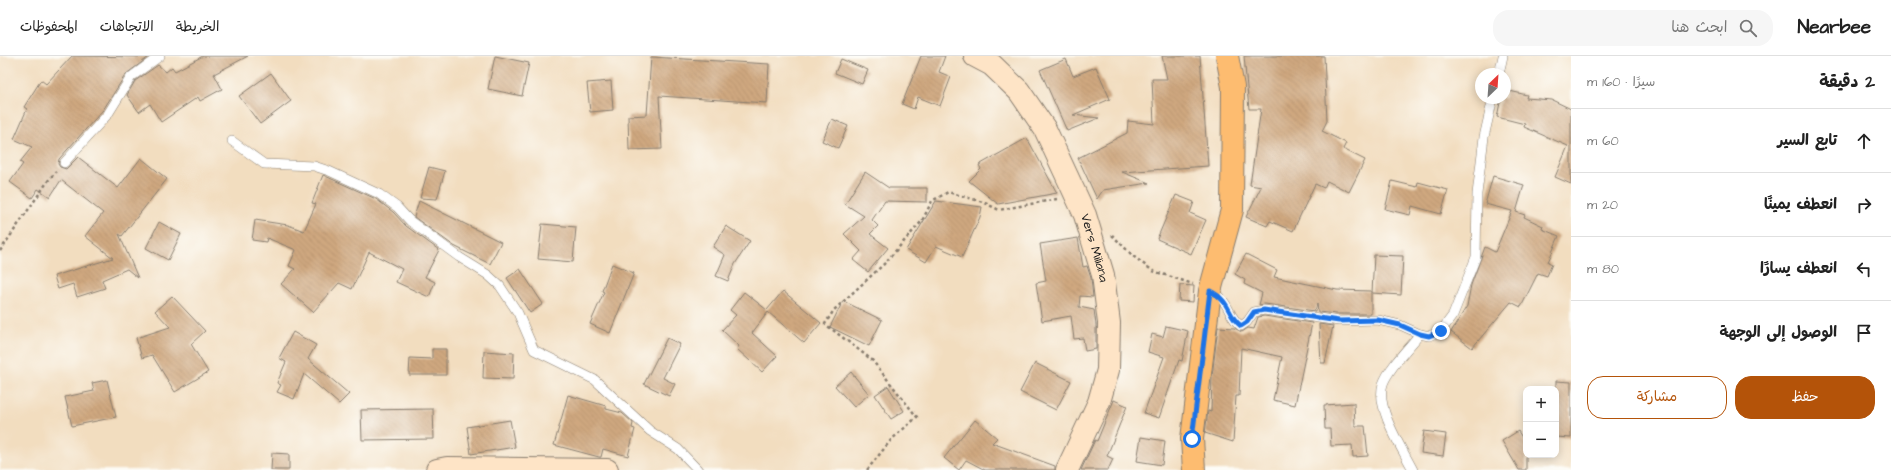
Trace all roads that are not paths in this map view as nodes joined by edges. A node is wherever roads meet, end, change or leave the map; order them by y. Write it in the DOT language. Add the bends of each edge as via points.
graph roads {
  1 [pos="160,56"];
  2 [pos="975,56"];
  3 [pos="1227,56"];
  4 [pos="1503,56"];
  5 [pos="1500,68"];
  6 [pos="1492,104"];
  7 [pos="232,141"];
  8 [pos="64,163"];
  9 [pos="1210,291"];
  10 [pos="1420,334"];
  11 [pos="1197,468"];
  12 [pos="437,470"];
  13 [pos="607,470"];
  14 [pos="698,470"];
  15 [pos="1066,470"];
  16 [pos="1413,470"];
  1 -- 8 [label="lane" via="131,77 108,114"];
  2 -- 15 [label="main road, Vers Miliana" via="992,65 1019,91 1045,129 1085,215 1104,275 1109,324 1108,370 1099,402"];
  3 -- 9 [label="main road" via="1233,87 1232,210"];
  4 -- 5 [label="lane"];
  6 -- 10 [label="lane" via="1484,137 1477,194 1476,257 1453,315 1441,331 1429,336"];
  7 -- 14 [label="lane" via="264,164 314,166 379,194 397,207 410,222 488,275 500,286 518,313 534,350 595,380 650,431 678,450"];
  9 -- 10 [label="lane" via="1221,297 1235,322 1241,326 1254,312 1264,310 1339,321 1378,320 1400,325"];
  9 -- 11 [label="main road" via="1192,439"];
  10 -- 16 [label="lane" via="1384,383 1380,395 1384,411"];
  12 -- 13 [label="main road"];
}
